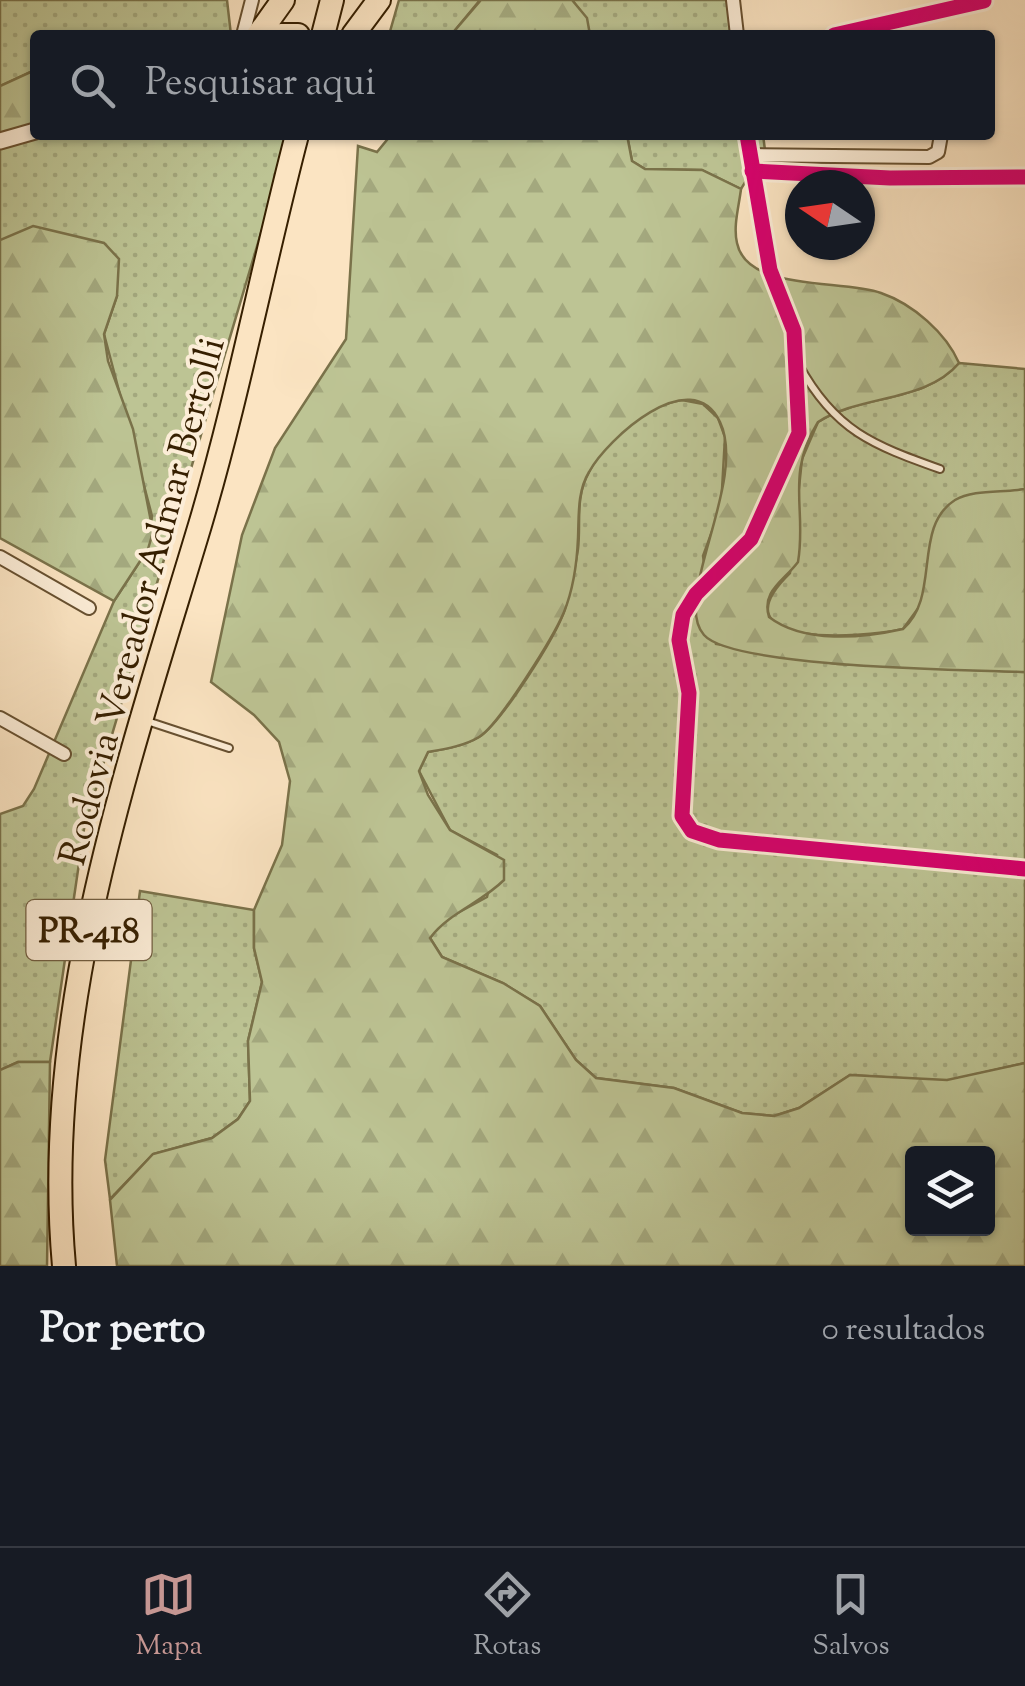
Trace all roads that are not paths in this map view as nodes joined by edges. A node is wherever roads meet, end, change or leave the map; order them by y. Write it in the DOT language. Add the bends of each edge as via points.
graph roads {
  1 [pos="252,0"];
  2 [pos="284,0"];
  3 [pos="332,0"];
  4 [pos="379,0"];
  5 [pos="733,0"];
  6 [pos="984,1"];
  7 [pos="925,18"];
  8 [pos="244,30"];
  9 [pos="262,30"];
  10 [pos="324,30"];
  11 [pos="357,30"];
  12 [pos="736,30"];
  13 [pos="861,30"];
  14 [pos="926,30"];
  15 [pos="30,132"];
  16 [pos="0,140"];
  17 [pos="287,140"];
  18 [pos="296,140"];
  19 [pos="303,140"];
  20 [pos="748,140"];
  21 [pos="940,140"];
  22 [pos="749,155"];
  23 [pos="752,171"];
  24 [pos="1025,177"];
  25 [pos="284,186"];
  26 [pos="798,364"];
  27 [pos="940,469"];
  28 [pos="0,557"];
  29 [pos="89,608"];
  30 [pos="0,718"];
  31 [pos="141,719"];
  32 [pos="229,748"];
  33 [pos="64,754"];
  34 [pos="1025,869"];
  35 [pos="64,1266"];
  1 -- 8 [label="street"];
  2 -- 9 [label="highway"];
  3 -- 10 [label="highway"];
  4 -- 11 [label="highway"];
  5 -- 12 [label="street"];
  6 -- 7 [label="street"];
  7 -- 13 [label="street"];
  7 -- 14 [label="street"];
  15 -- 16 [label="street"];
  17 -- 25 [label="highway"];
  18 -- 25 [label="highway, Rodovia Vereador Admar Bertolli / PR-418"];
  19 -- 25 [label="highway"];
  20 -- 22 [label="street"];
  21 -- 22 [label="street" via="938,152 929,156"];
  22 -- 23 [label="street"];
  23 -- 24 [label="street"];
  23 -- 26 [label="street" via="770,270 794,331"];
  25 -- 31 [label="highway, Rodovia Vereador Admar Bertolli / PR-418" via="224,438"];
  26 -- 27 [label="lane" via="840,423 881,448"];
  26 -- 34 [label="street" via="798,433 778,483 751,539 683,615 679,640 689,692 682,816 692,831 719,840"];
  28 -- 29 [label="street"];
  30 -- 33 [label="street"];
  31 -- 32 [label="lane"];
  31 -- 35 [label="highway, Rodovia Vereador Admar Bertolli / PR-418" via="80,968 62,1089"];
}
